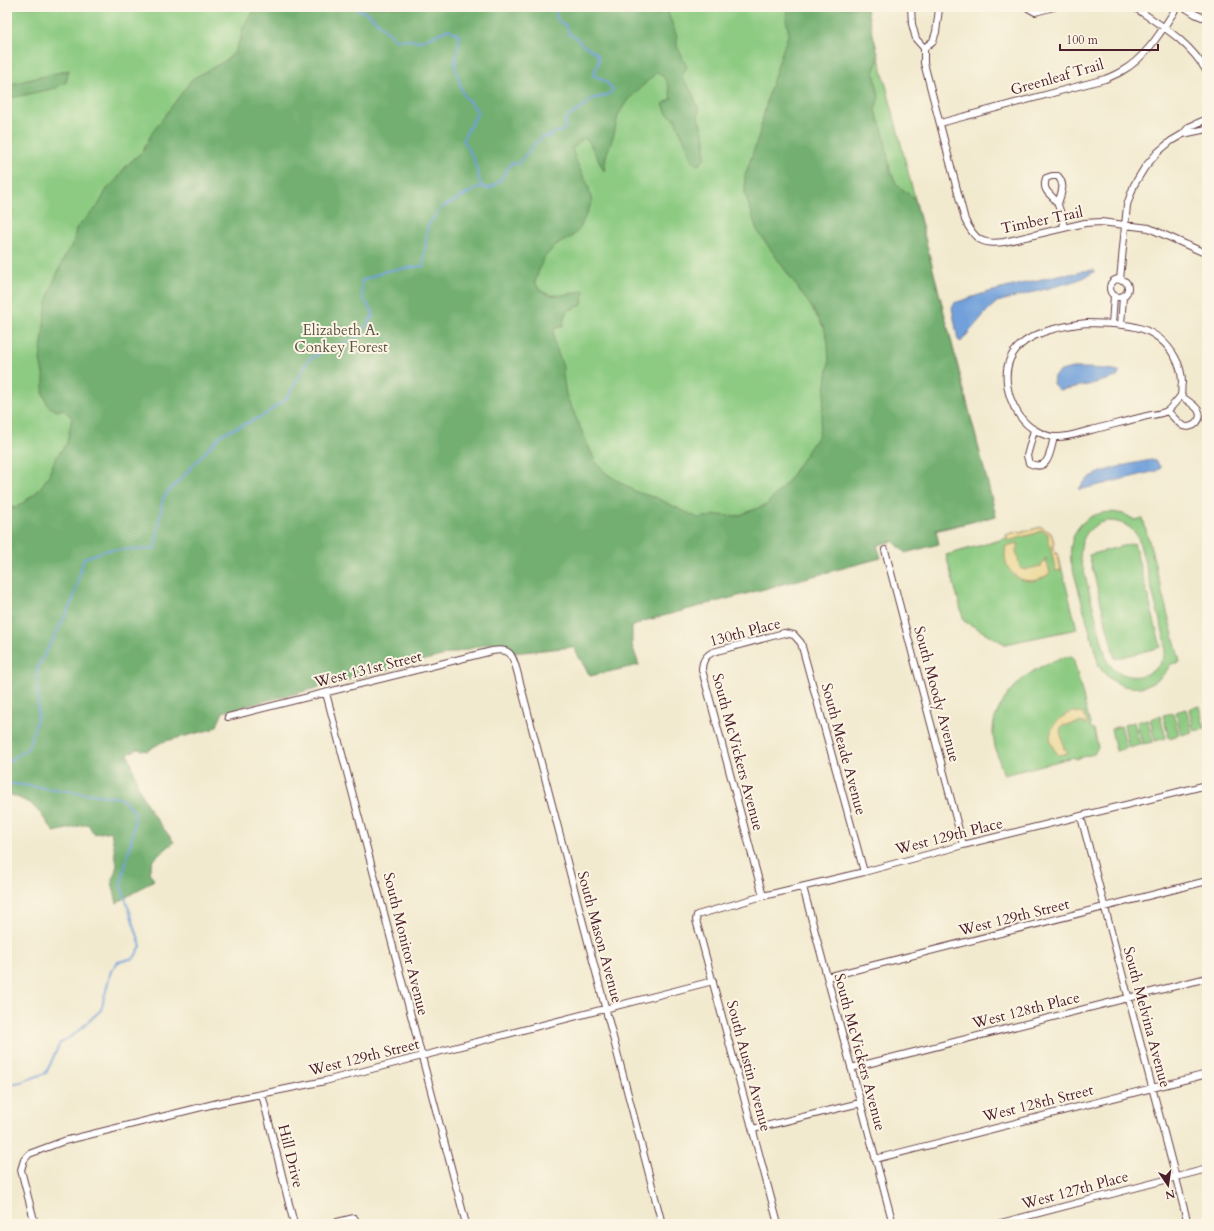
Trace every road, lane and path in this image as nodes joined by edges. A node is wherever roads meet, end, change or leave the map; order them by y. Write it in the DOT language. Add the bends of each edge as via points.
graph roads {
  1 [pos="911,7"];
  2 [pos="938,7"];
  3 [pos="1028,7"];
  4 [pos="1054,7"];
  5 [pos="1134,7"];
  6 [pos="1177,7"];
  7 [pos="1184,7"];
  8 [pos="1207,15"];
  9 [pos="1164,27"];
  10 [pos="924,48"];
  11 [pos="1207,72"];
  12 [pos="1207,119"];
  13 [pos="940,123"];
  14 [pos="1207,129"];
  15 [pos="1183,134"];
  16 [pos="1058,204"];
  17 [pos="1124,224"];
  18 [pos="1064,227"];
  19 [pos="1207,254"];
  20 [pos="1120,280"];
  21 [pos="1114,296"];
  22 [pos="1123,297"];
  23 [pos="1112,324"];
  24 [pos="1121,325"];
  25 [pos="1181,396"];
  26 [pos="1167,411"];
  27 [pos="1034,430"];
  28 [pos="1054,437"];
  29 [pos="885,550"];
  30 [pos="794,635"];
  31 [pos="513,657"];
  32 [pos="704,660"];
  33 [pos="326,693"];
  34 [pos="228,717"];
  35 [pos="1207,785"];
  36 [pos="1081,817"];
  37 [pos="963,846"];
  38 [pos="864,872"];
  39 [pos="1207,881"];
  40 [pos="803,887"];
  41 [pos="763,896"];
  42 [pos="1105,907"];
  43 [pos="697,914"];
  44 [pos="827,977"];
  45 [pos="1207,978"];
  46 [pos="713,981"];
  47 [pos="1129,998"];
  48 [pos="605,1008"];
  49 [pos="421,1056"];
  50 [pos="851,1068"];
  51 [pos="1207,1074"];
  52 [pos="1152,1087"];
  53 [pos="262,1094"];
  54 [pos="860,1103"];
  55 [pos="753,1129"];
  56 [pos="875,1159"];
  57 [pos="1207,1169"];
  58 [pos="1176,1177"];
  59 [pos="35,1224"];
  60 [pos="294,1224"];
  61 [pos="329,1224"];
  62 [pos="358,1224"];
  63 [pos="466,1224"];
  64 [pos="662,1224"];
  65 [pos="778,1224"];
  66 [pos="893,1224"];
  67 [pos="997,1224"];
  68 [pos="1188,1224"];
  1 -- 10 [label="street" via="916,40"];
  2 -- 10 [label="street" via="933,41"];
  3 -- 4 [label="street" via="1034,12"];
  5 -- 9 [label="street"];
  6 -- 9 [label="street, Greenleaf Trail"];
  7 -- 8 [label="street" via="1202,17"];
  9 -- 11 [label="street" via="1189,46"];
  9 -- 13 [label="street, Greenleaf Trail" via="1143,55 1122,71 1105,79"];
  10 -- 13 [label="street" via="924,63"];
  12 -- 15 [label="street" via="1189,127"];
  13 -- 18 [label="street, Timber Trail" via="965,220 979,240 1004,242"];
  14 -- 15 [label="street"];
  15 -- 17 [label="street" via="1158,152 1145,167 1134,185"];
  16 -- 18 [label="street"];
  17 -- 18 [label="street, Timber Trail" via="1085,222"];
  17 -- 19 [label="street, Timber Trail" via="1149,228"];
  17 -- 20 [label="street"];
  20 -- 21 [label="street" via="1114,281 1111,285"];
  20 -- 22 [label="street" via="1128,287"];
  21 -- 22 [label="street"];
  21 -- 23 [label="street"];
  22 -- 24 [label="street"];
  23 -- 24 [label="street"];
  23 -- 27 [label="street" via="1068,325 1034,335 1022,342 1012,354 1007,370 1007,386 1018,414"];
  24 -- 25 [label="street" via="1149,331 1169,347 1182,378"];
  25 -- 26 [label="street"];
  25 -- 26 [label="street" via="1198,410 1200,418 1196,424 1190,427 1183,426"];
  26 -- 28 [label="street"];
  27 -- 28 [label="street"];
  27 -- 28 [label="street" via="1027,456 1028,463 1035,466 1047,461"];
  29 -- 37 [label="street, South Moody Avenue"];
  30 -- 32 [label="street, 130th Place" via="784,633 713,652"];
  30 -- 38 [label="street, South Meade Avenue" via="801,643"];
  31 -- 33 [label="street, West 131st Street" via="507,650 492,651"];
  31 -- 48 [label="street, South Mason Avenue"];
  32 -- 41 [label="street, South McVickers Avenue" via="702,670"];
  33 -- 34 [label="street, West 131st Street"];
  33 -- 49 [label="street, South Monitor Avenue"];
  35 -- 36 [label="street, West 129th Place"];
  36 -- 37 [label="street, West 129th Place"];
  36 -- 42 [label="street, South Melvina Avenue"];
  37 -- 38 [label="street, West 129th Place"];
  38 -- 40 [label="street, West 129th Place"];
  39 -- 42 [label="street, West 129th Street"];
  40 -- 41 [label="street, West 129th Place"];
  40 -- 44 [label="street, South McVickers Avenue"];
  41 -- 43 [label="street, West 129th Place"];
  42 -- 44 [label="street, West 129th Street"];
  42 -- 47 [label="street, South Melvina Avenue"];
  43 -- 46 [label="street, South Austin Avenue" via="696,920"];
  44 -- 50 [label="street, South McVickers Avenue"];
  45 -- 47 [label="street, West 128th Place"];
  46 -- 48 [label="street, West 129th Street"];
  46 -- 55 [label="street, South Austin Avenue"];
  47 -- 50 [label="street, West 128th Place"];
  47 -- 52 [label="street, South Melvina Avenue"];
  48 -- 49 [label="street, West 129th Street"];
  48 -- 64 [label="street, South Mason Avenue"];
  49 -- 53 [label="street, West 129th Street" via="325,1081"];
  49 -- 63 [label="street, South Monitor Avenue"];
  50 -- 54 [label="street, South McVickers Avenue"];
  51 -- 52 [label="street, West 128th Street"];
  52 -- 56 [label="street, West 128th Street"];
  52 -- 58 [label="street, South Melvina Avenue"];
  53 -- 59 [label="street, West 129th Street" via="64,1141 29,1154 21,1170"];
  53 -- 60 [label="street, Hill Drive"];
  54 -- 55 [label="street"];
  54 -- 56 [label="street, South McVickers Avenue"];
  55 -- 65 [label="street, South Austin Avenue"];
  56 -- 66 [label="street, South McVickers Avenue"];
  57 -- 58 [label="street, West 127th Place"];
  58 -- 67 [label="street, West 127th Place"];
  58 -- 68 [label="street, South Melvina Avenue"];
  61 -- 62 [label="street" via="354,1218"];
}
